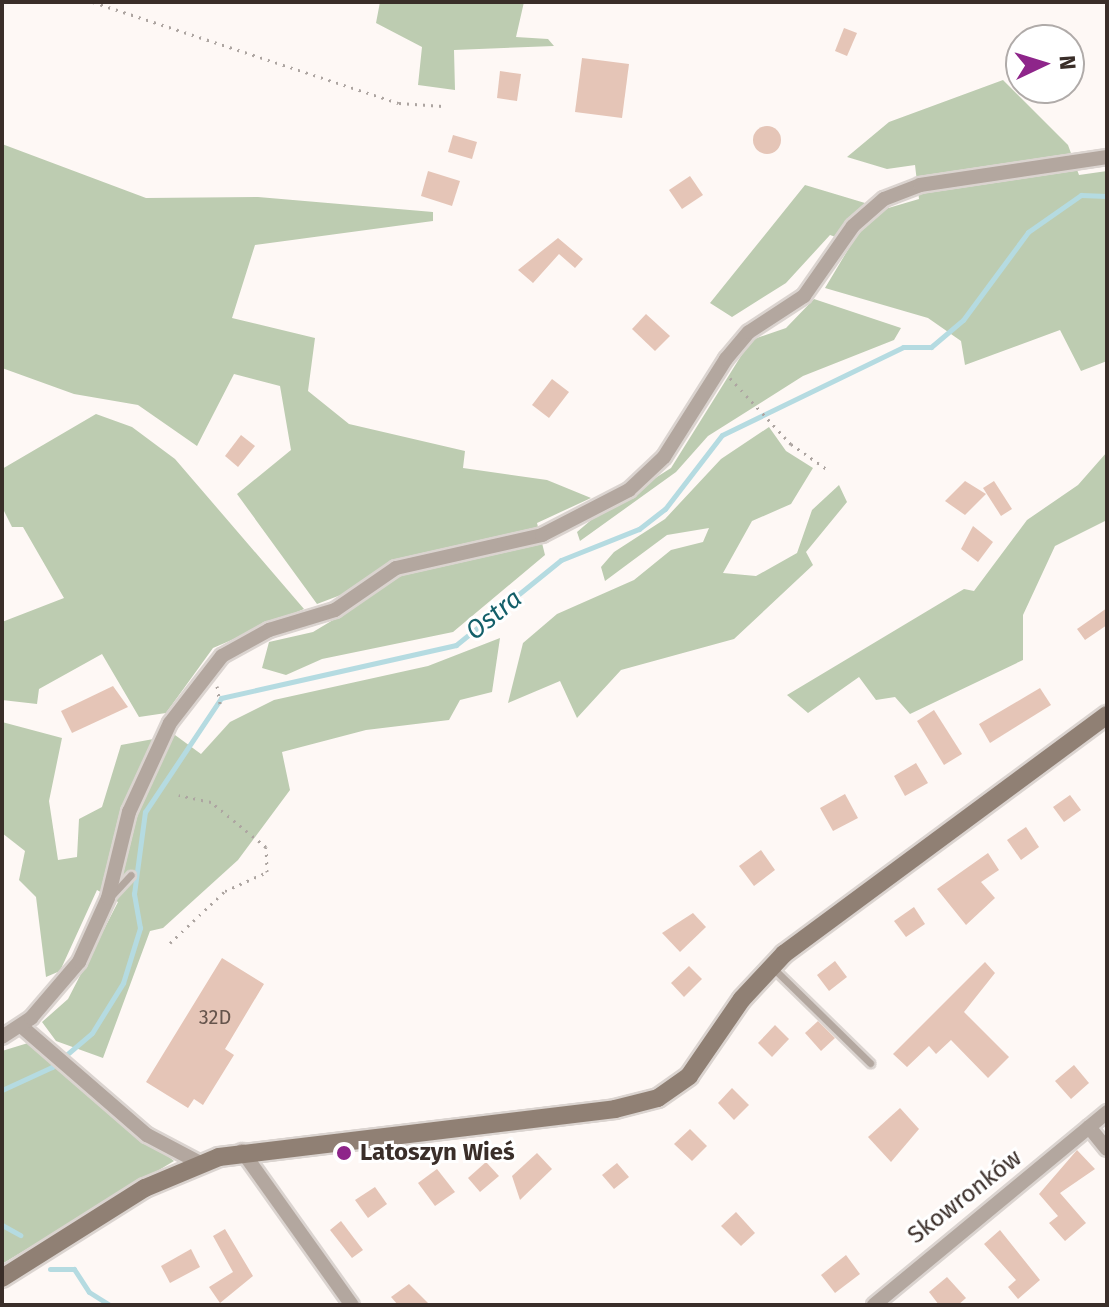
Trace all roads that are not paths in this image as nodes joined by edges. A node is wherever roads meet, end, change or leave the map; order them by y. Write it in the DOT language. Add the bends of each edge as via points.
graph roads {
  1 [pos="1107,157"];
  2 [pos="1107,715"];
  3 [pos="131,875"];
  4 [pos="108,898"];
  5 [pos="772,966"];
  6 [pos="21,1026"];
  7 [pos="2,1037"];
  8 [pos="870,1063"];
  9 [pos="1107,1112"];
  10 [pos="1089,1127"];
  11 [pos="1107,1149"];
  12 [pos="242,1151"];
  13 [pos="200,1163"];
  14 [pos="2,1278"];
  15 [pos="352,1305"];
  16 [pos="874,1305"];
  1 -- 4 [label="street" via="920,185 884,199 853,226 804,296 749,332 655,467 597,510 542,535 407,564 335,610 269,630 222,656 174,715 129,812"];
  2 -- 5 [label="street"];
  3 -- 4 [label="lane"];
  4 -- 6 [label="street" via="66,982"];
  5 -- 8 [label="lane"];
  5 -- 12 [label="street" via="689,1076 647,1102"];
  6 -- 7 [label="street"];
  6 -- 13 [label="street" via="147,1135"];
  9 -- 10 [label="street, Skowronków"];
  10 -- 11 [label="street"];
  10 -- 16 [label="street, Skowronków"];
  12 -- 13 [label="street"];
  12 -- 15 [label="street"];
  13 -- 14 [label="street" via="145,1188"];
}
